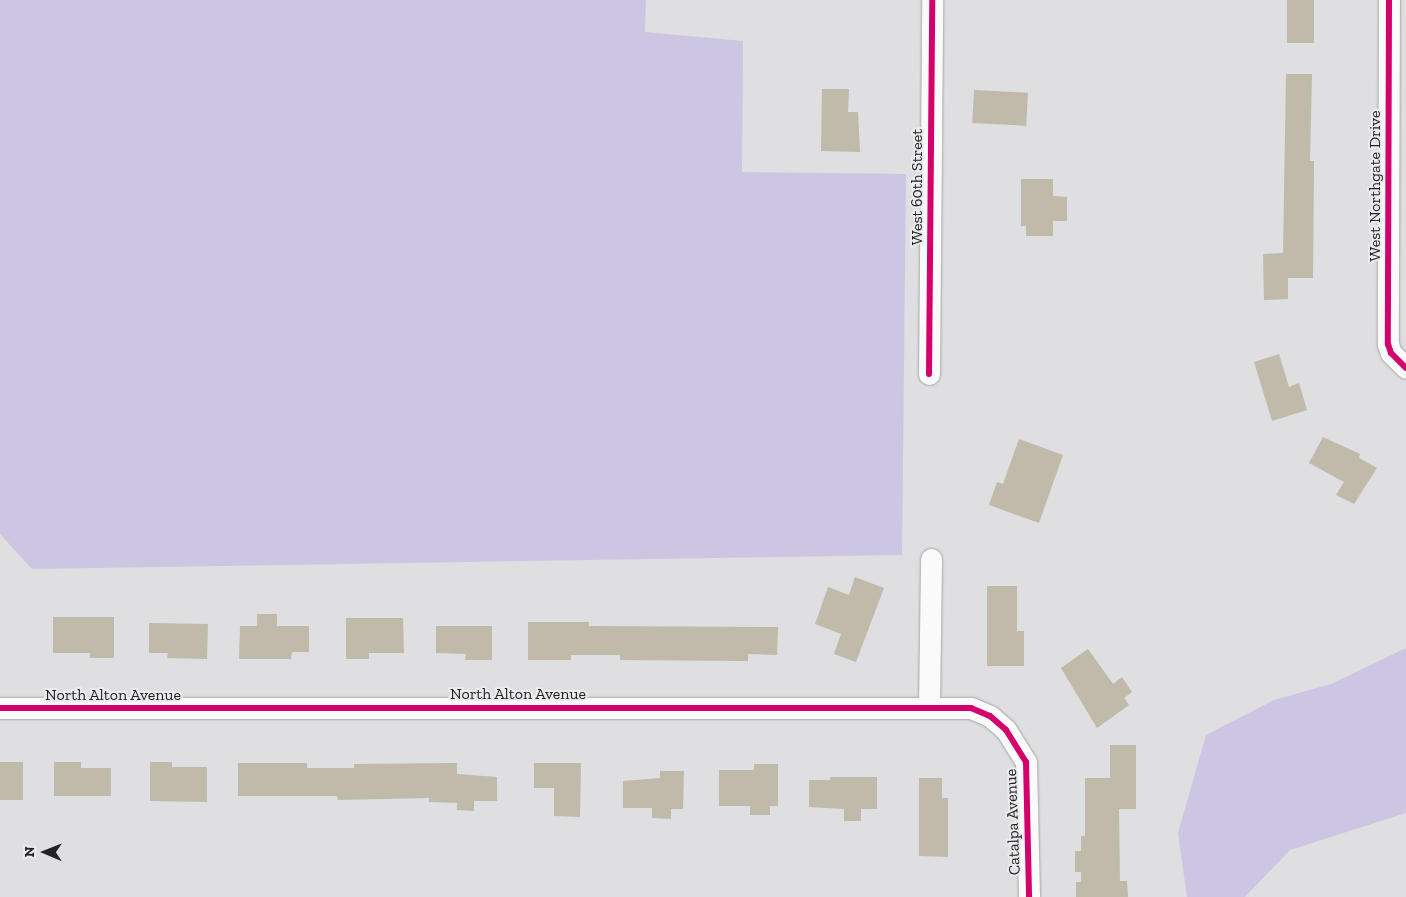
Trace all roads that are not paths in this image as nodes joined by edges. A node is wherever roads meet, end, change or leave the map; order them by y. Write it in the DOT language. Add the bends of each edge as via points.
graph roads {
  1 [pos="932,0"];
  2 [pos="1395,1"];
  3 [pos="1404,367"];
  4 [pos="929,374"];
  5 [pos="931,559"];
  6 [pos="929,706"];
  7 [pos="0,708"];
  8 [pos="1020,748"];
  9 [pos="1029,897"];
  1 -- 4 [label="street, West 60th Street"];
  2 -- 3 [label="street, West Northgate Drive" via="1388,344 1391,353"];
  5 -- 6 [label="street"];
  6 -- 7 [label="street, North Alton Avenue"];
  6 -- 8 [label="street, North Alton Avenue" via="958,706 990,716 1011,734"];
  8 -- 9 [label="street, Catalpa Avenue" via="1028,778"];
}
